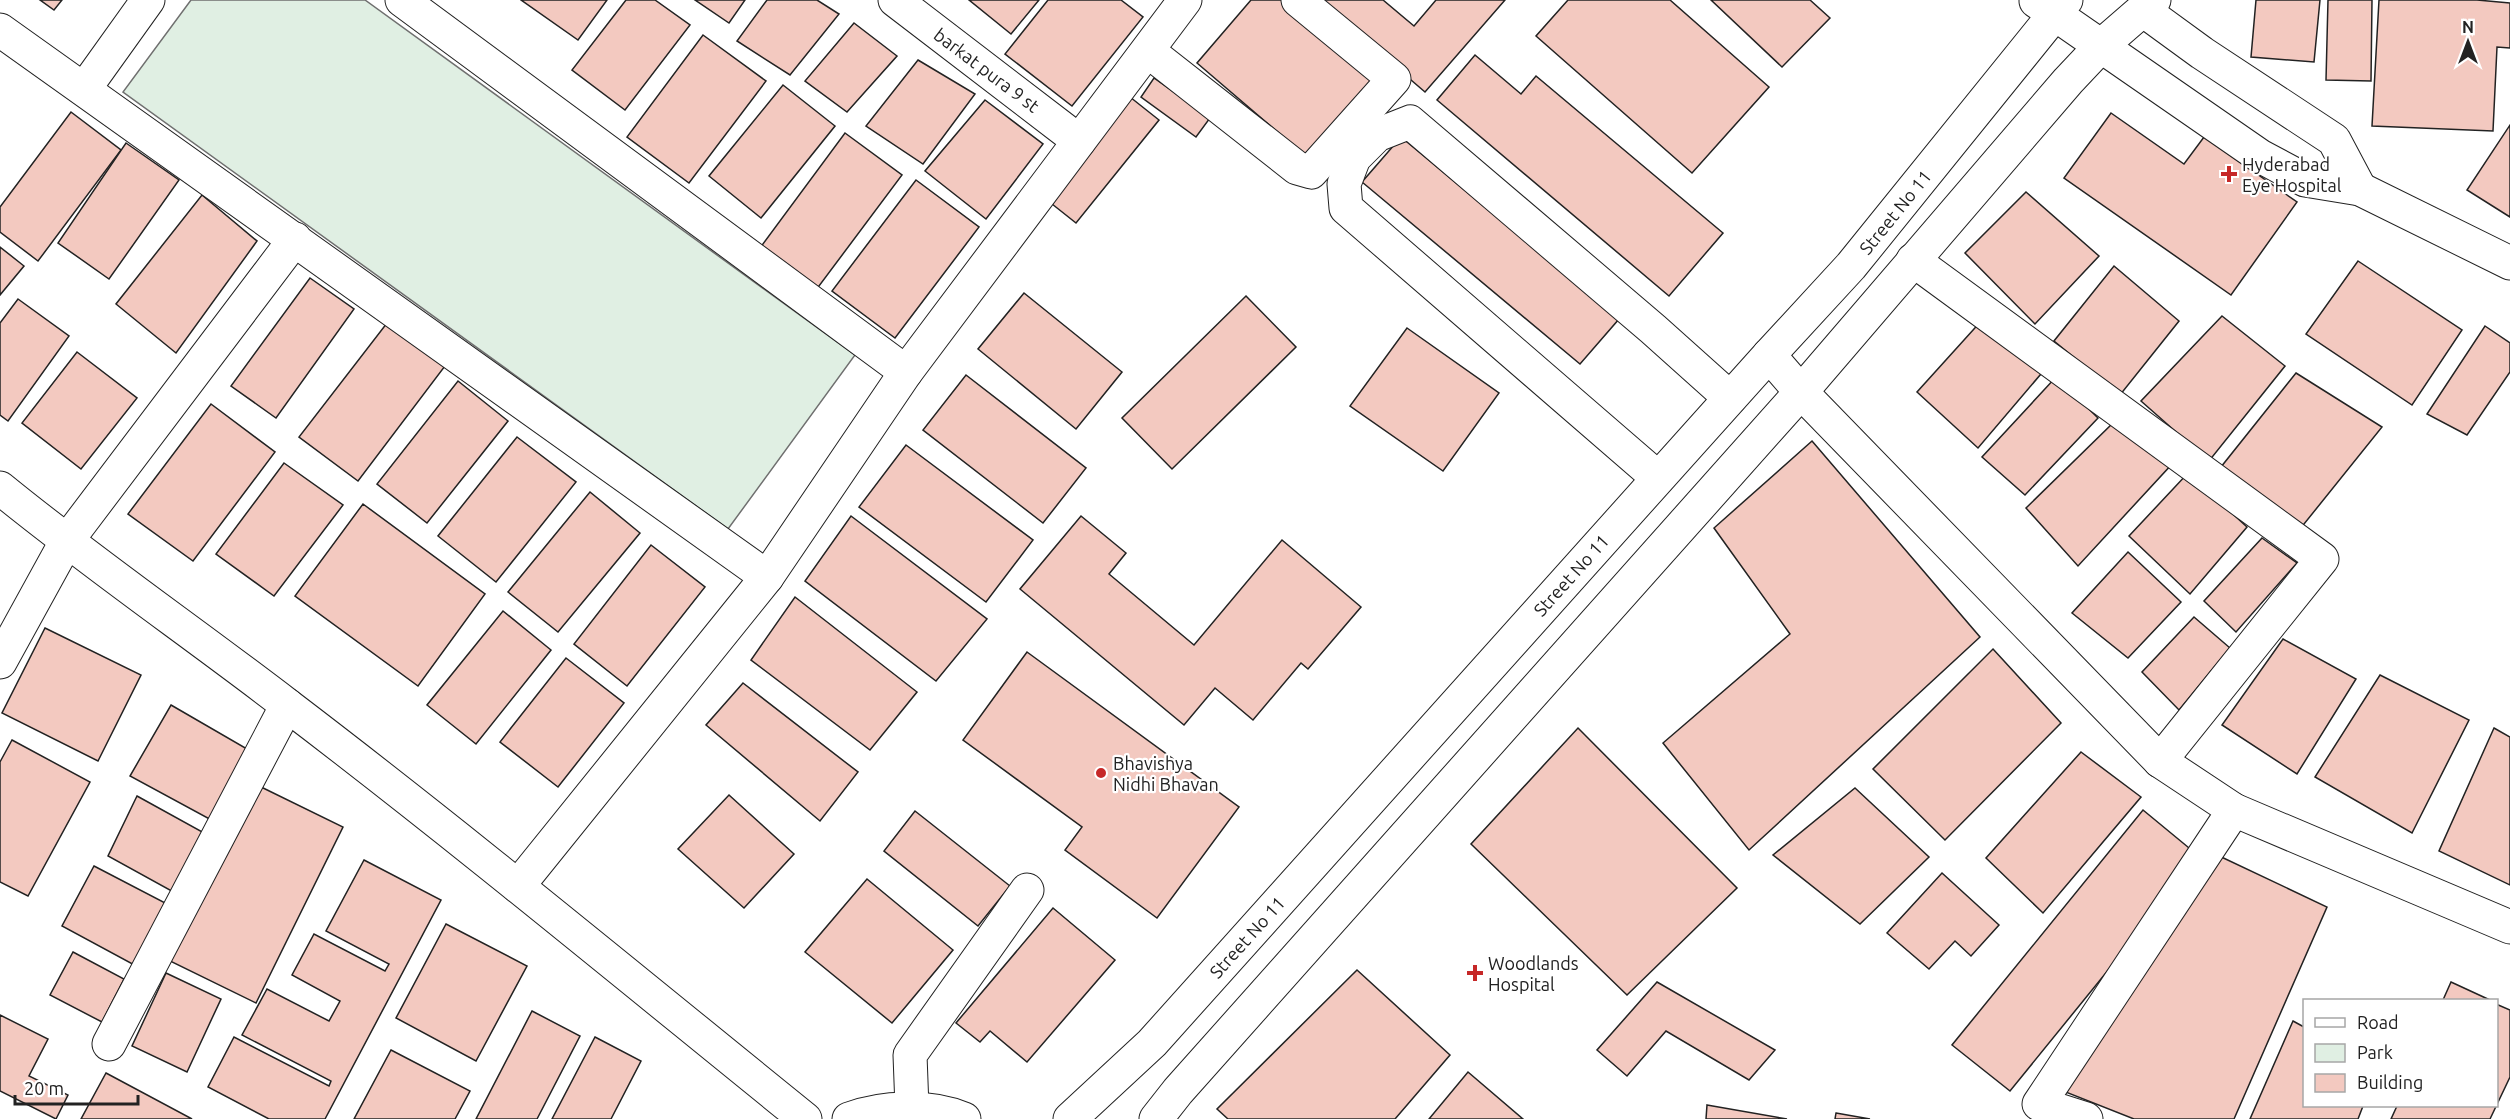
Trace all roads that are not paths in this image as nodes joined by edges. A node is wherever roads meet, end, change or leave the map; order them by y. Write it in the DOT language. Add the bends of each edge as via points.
graph roads {
  1 [pos="148,0"];
  2 [pos="402,0"];
  3 [pos="895,0"];
  4 [pos="1185,0"];
  5 [pos="1298,0"];
  6 [pos="2142,3"];
  7 [pos="2052,5"];
  8 [pos="0,30"];
  9 [pos="2101,46"];
  10 [pos="1148,51"];
  11 [pos="84,88"];
  12 [pos="1079,141"];
  13 [pos="2360,189"];
  14 [pos="295,239"];
  15 [pos="1913,260"];
  16 [pos="2510,263"];
  17 [pos="1769,355"];
  18 [pos="906,372"];
  19 [pos="1801,392"];
  20 [pos="1730,398"];
  21 [pos="1658,478"];
  22 [pos="0,488"];
  23 [pos="66,542"];
  24 [pos="767,577"];
  25 [pos="0,662"];
  26 [pos="287,705"];
  27 [pos="2160,761"];
  28 [pos="2234,810"];
  29 [pos="518,886"];
  30 [pos="1027,890"];
  31 [pos="2510,927"];
  32 [pos="109,1044"];
  33 [pos="912,1108"];
  34 [pos="805,1119"];
  35 [pos="849,1119"];
  36 [pos="964,1119"];
  37 [pos="1070,1119"];
  38 [pos="1156,1119"];
  39 [pos="2085,1119"];
  1 -- 11 [label="street"];
  2 -- 18 [label="street"];
  3 -- 12 [label="street, barkat pura 9 st"];
  4 -- 10 [label="street"];
  5 -- 10 [label="street" via="1394,79 1311,172 1297,168"];
  6 -- 9 [label="street"];
  6 -- 13 [label="street" via="2202,53 2334,140"];
  7 -- 9 [label="street"];
  7 -- 17 [label="street, Street No 11" via="1851,266"];
  8 -- 11 [label="street"];
  9 -- 13 [label="street" via="2260,156 2305,180"];
  9 -- 15 [label="street"];
  10 -- 12 [label="street"];
  11 -- 14 [label="street"];
  12 -- 18 [label="street"];
  13 -- 16 [label="street"];
  14 -- 23 [label="street"];
  14 -- 24 [label="street"];
  15 -- 19 [label="street"];
  15 -- 27 [label="street" via="2322,560"];
  17 -- 19 [label="street"];
  17 -- 20 [label="street, Street No 11"];
  18 -- 24 [label="street"];
  19 -- 27 [label="street"];
  19 -- 38 [label="street"];
  20 -- 21 [label="street, Street No 11"];
  20 -- 21 [label="street" via="1410,122 1377,135 1354,158 1344,184 1346,208"];
  21 -- 37 [label="street, Street No 11" via="1152,1043"];
  22 -- 23 [label="street"];
  23 -- 25 [label="street"];
  23 -- 26 [label="street"];
  24 -- 29 [label="street"];
  26 -- 29 [label="street"];
  26 -- 32 [label="street"];
  27 -- 28 [label="street"];
  28 -- 31 [label="street"];
  28 -- 39 [label="street" via="2039,1104"];
  29 -- 34 [label="street"];
  30 -- 33 [label="street" via="910,1055"];
  33 -- 35 [label="street" via="864,1113"];
  33 -- 36 [label="street"];
}
